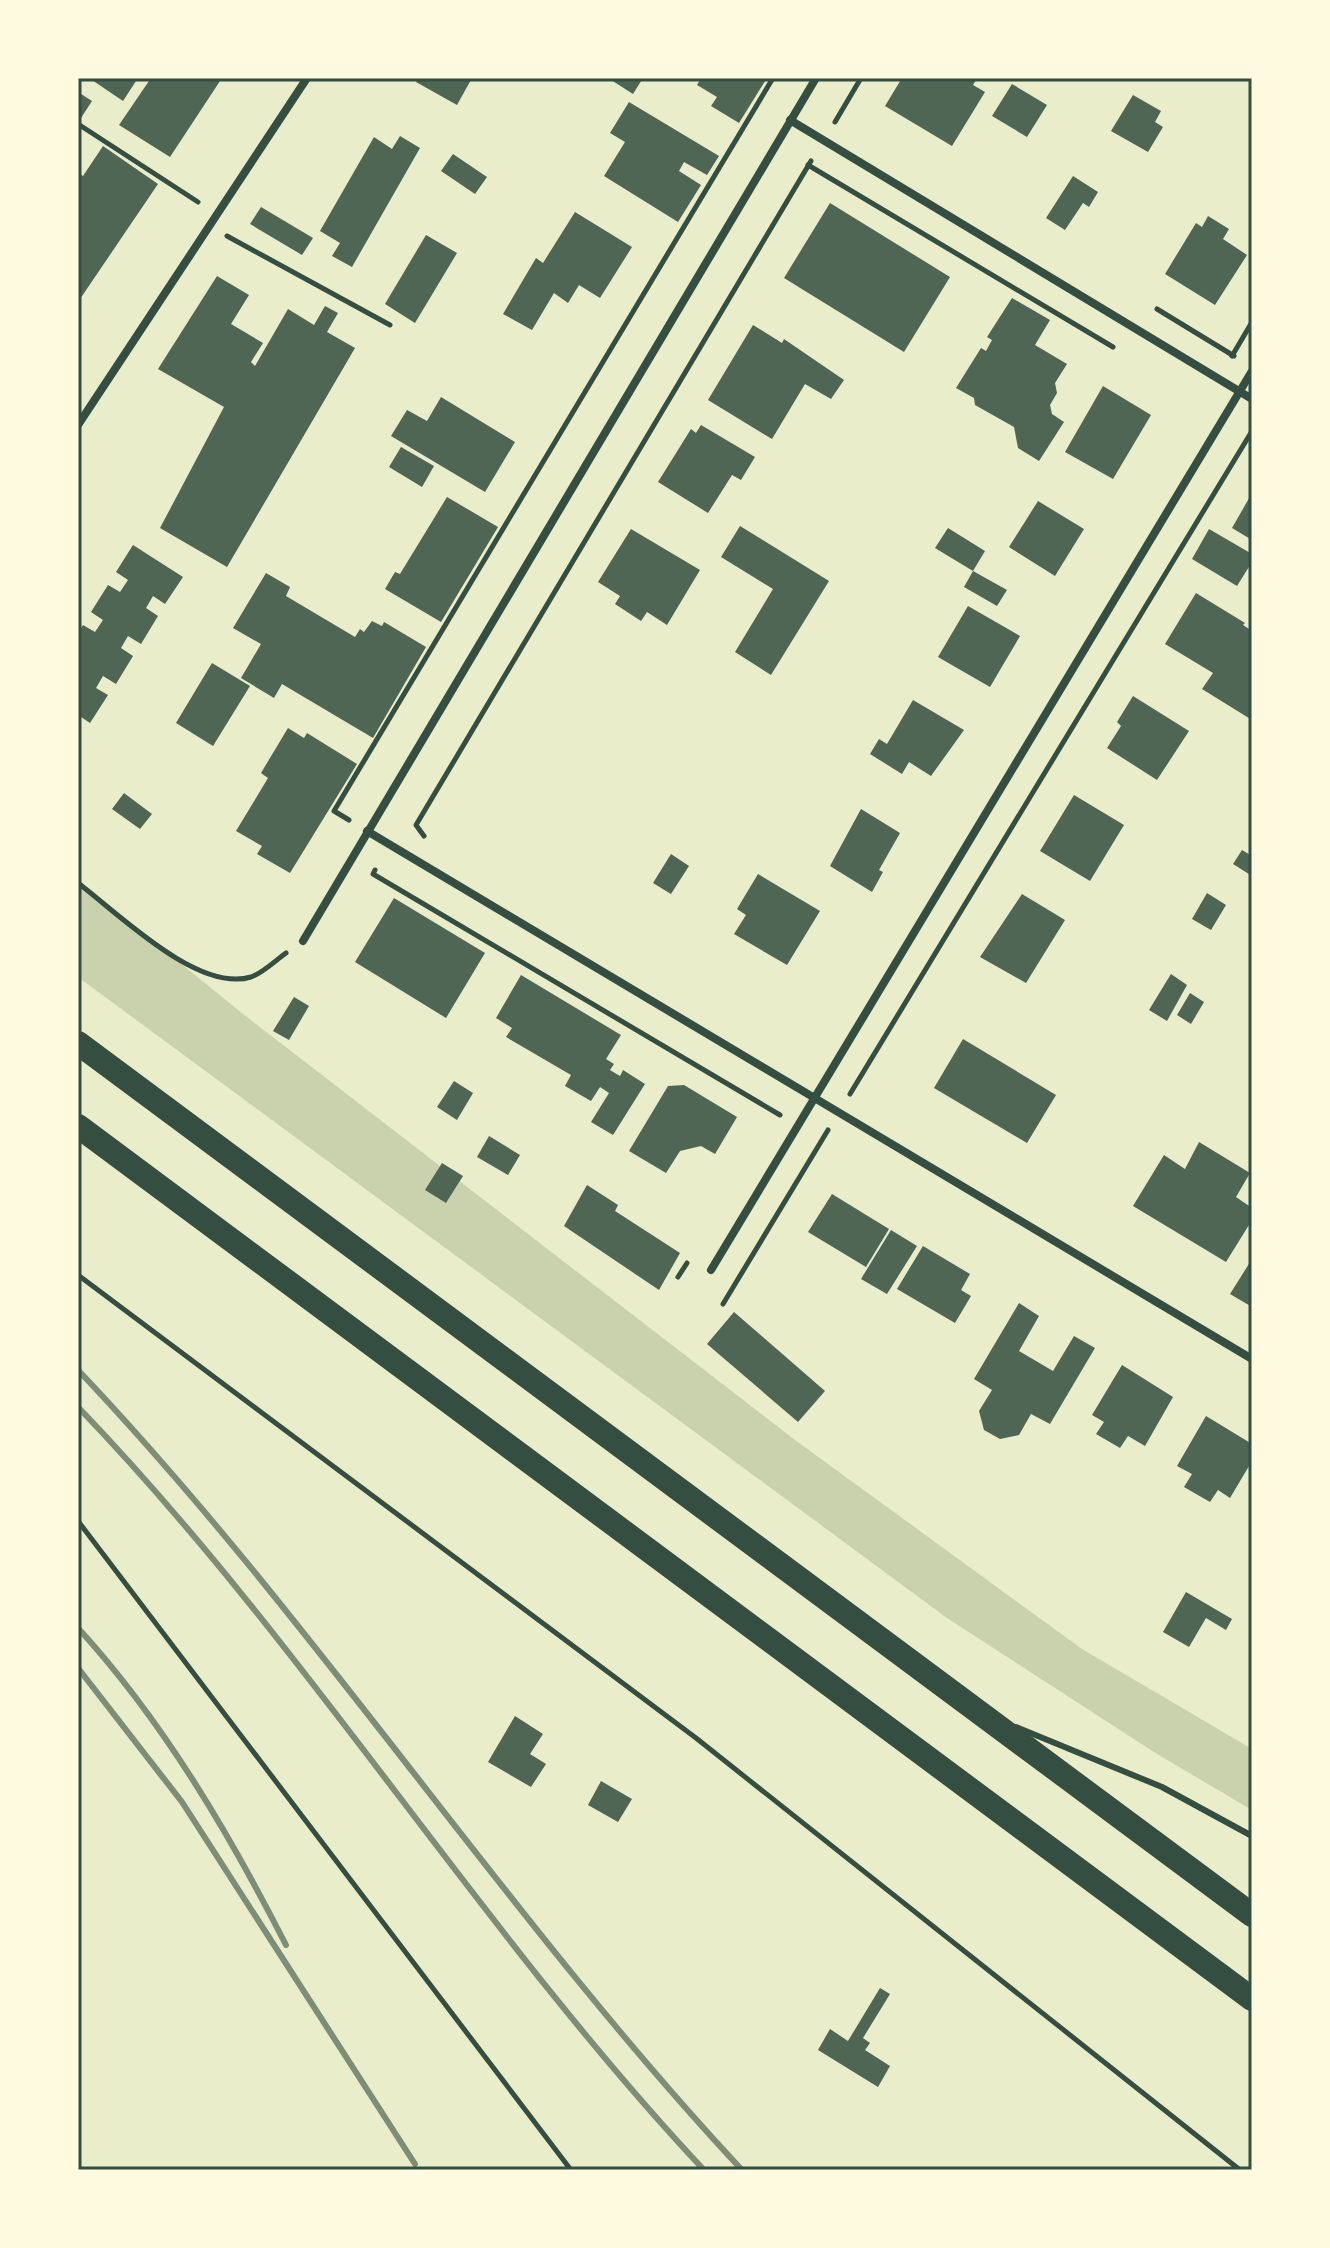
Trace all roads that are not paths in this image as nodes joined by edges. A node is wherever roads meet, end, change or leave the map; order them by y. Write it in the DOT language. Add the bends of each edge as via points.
graph roads {
  1 [pos="307,78"];
  2 [pos="816,78"];
  3 [pos="790,120"];
  4 [pos="1252,371"];
  5 [pos="1239,391"];
  6 [pos="1252,399"];
  7 [pos="78,425"];
  8 [pos="367,831"];
  9 [pos="303,941"];
  10 [pos="78,1043"];
  11 [pos="814,1098"];
  12 [pos="78,1126"];
  13 [pos="711,1270"];
  14 [pos="1252,1359"];
  15 [pos="979,1712"];
  16 [pos="1252,1836"];
  17 [pos="1252,1915"];
  18 [pos="1252,1999"];
  1 -- 7 [label="street"];
  2 -- 3 [label="street"];
  3 -- 5 [label="street"];
  3 -- 8 [label="street"];
  4 -- 5 [label="street"];
  5 -- 6 [label="street"];
  5 -- 11 [label="street"];
  8 -- 9 [label="street"];
  8 -- 11 [label="street"];
  10 -- 15 [label="highway"];
  11 -- 13 [label="street"];
  11 -- 14 [label="street"];
  12 -- 18 [label="highway"];
  15 -- 16 [label="lane" via="1162,1787"];
  15 -- 17 [label="highway"];
}
